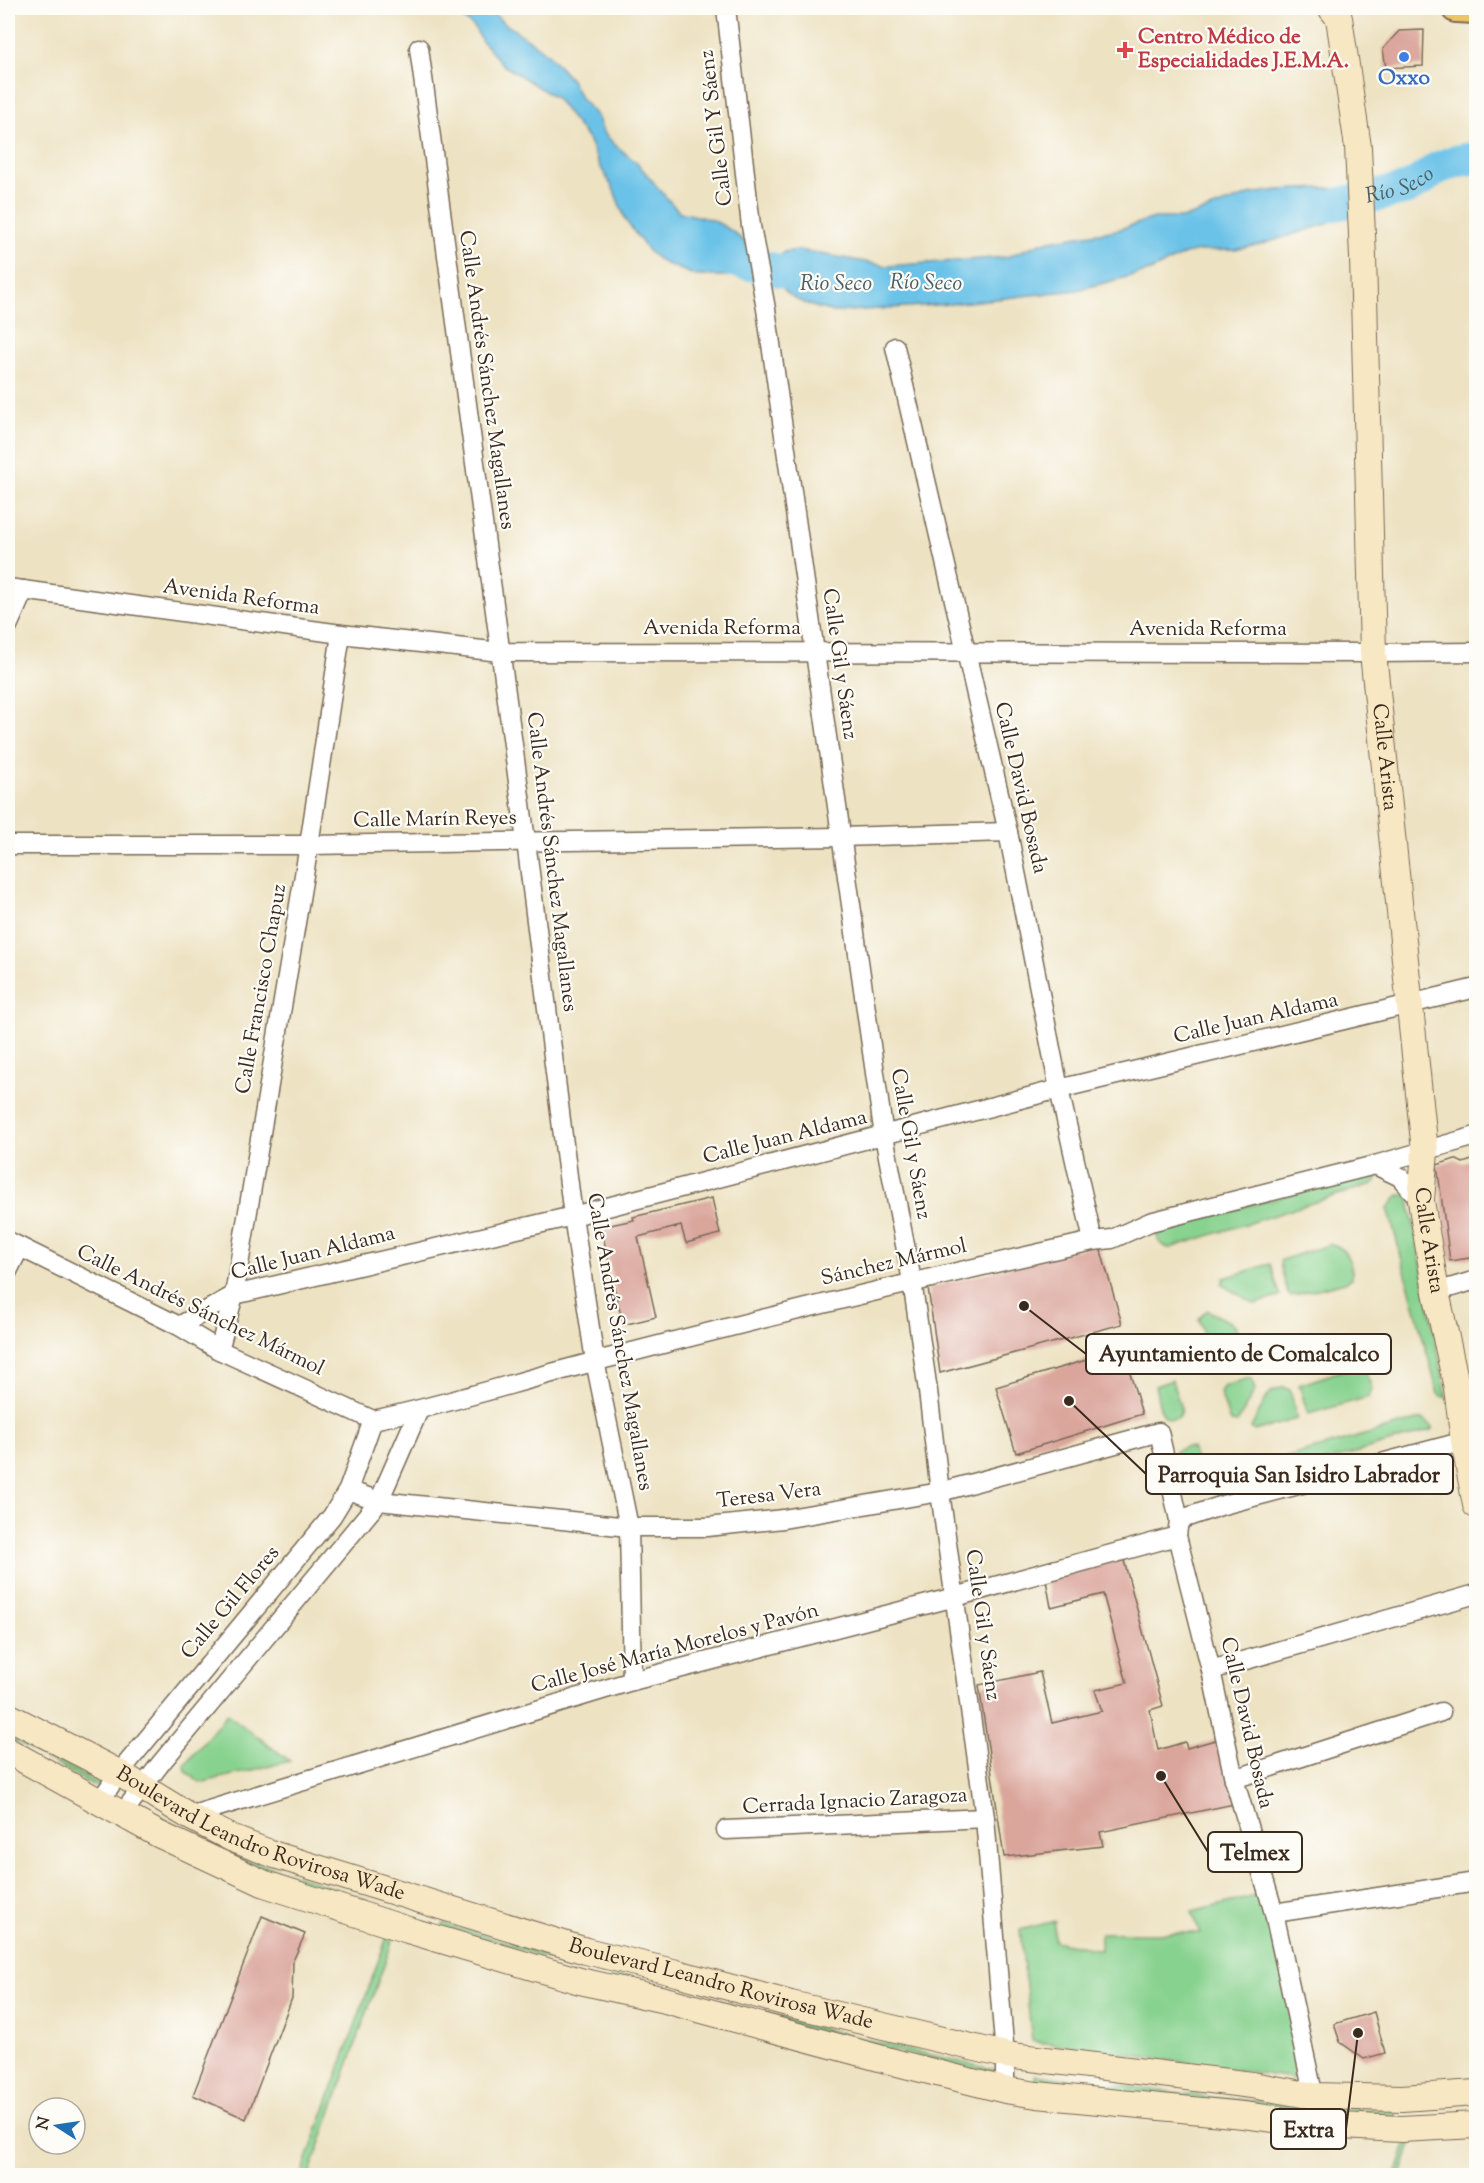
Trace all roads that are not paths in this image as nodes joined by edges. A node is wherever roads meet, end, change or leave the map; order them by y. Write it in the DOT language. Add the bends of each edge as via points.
graph roads {
  1 [pos="726,8"];
  2 [pos="1331,8"];
  3 [pos="1456,8"];
  4 [pos="1476,9"];
  5 [pos="419,48"];
  6 [pos="754,243"];
  7 [pos="895,347"];
  8 [pos="16,589"];
  9 [pos="8,626"];
  10 [pos="341,634"];
  11 [pos="816,651"];
  12 [pos="500,652"];
  13 [pos="966,652"];
  14 [pos="1476,652"];
  15 [pos="1373,653"];
  16 [pos="1008,832"];
  17 [pos="840,837"];
  18 [pos="526,841"];
  19 [pos="8,844"];
  20 [pos="309,845"];
  21 [pos="1476,988"];
  22 [pos="1409,1006"];
  23 [pos="1059,1089"];
  24 [pos="884,1136"];
  25 [pos="1476,1136"];
  26 [pos="1425,1151"];
  27 [pos="1375,1166"];
  28 [pos="1421,1201"];
  29 [pos="573,1216"];
  30 [pos="1093,1241"];
  31 [pos="14,1244"];
  32 [pos="8,1271"];
  33 [pos="1476,1280"];
  34 [pos="912,1281"];
  35 [pos="1436,1292"];
  36 [pos="234,1295"];
  37 [pos="179,1326"];
  38 [pos="219,1350"];
  39 [pos="596,1361"];
  40 [pos="419,1410"];
  41 [pos="373,1420"];
  42 [pos="1157,1431"];
  43 [pos="1470,1440"];
  44 [pos="348,1490"];
  45 [pos="940,1492"];
  46 [pos="379,1501"];
  47 [pos="1476,1505"];
  48 [pos="629,1527"];
  49 [pos="1178,1528"];
  50 [pos="1476,1593"];
  51 [pos="955,1597"];
  52 [pos="1211,1670"];
  53 [pos="632,1681"];
  54 [pos="1441,1712"];
  55 [pos="8,1716"];
  56 [pos="8,1751"];
  57 [pos="119,1773"];
  58 [pos="1234,1779"];
  59 [pos="141,1788"];
  60 [pos="100,1801"];
  61 [pos="122,1814"];
  62 [pos="189,1816"];
  63 [pos="986,1818"];
  64 [pos="726,1830"];
  65 [pos="1476,1882"];
  66 [pos="1274,1913"];
  67 [pos="1005,2055"];
  68 [pos="1005,2090"];
  69 [pos="1476,2093"];
  70 [pos="1314,2096"];
  71 [pos="1320,2125"];
  72 [pos="1476,2125"];
  1 -- 6 [label="street, Calle Gil Y Sáenz"];
  2 -- 15 [label="main road, Calle Arista" via="1339,18 1358,147"];
  3 -- 4 [label="main road"];
  5 -- 12 [label="street, Calle Andrés Sánchez Magallanes"];
  6 -- 11 [label="street, Calle Gil y Sáenz"];
  7 -- 13 [label="street, Calle David Bosada"];
  8 -- 9 [label="street"];
  8 -- 10 [label="street, Avenida Reforma"];
  10 -- 12 [label="street, Avenida Reforma"];
  10 -- 20 [label="street, Calle Francisco Chapuz"];
  11 -- 12 [label="street, Avenida Reforma"];
  11 -- 13 [label="street, Avenida Reforma"];
  11 -- 17 [label="street, Calle Gil y Sáenz"];
  12 -- 18 [label="street, Calle Andrés Sánchez Magallanes"];
  13 -- 15 [label="street, Avenida Reforma"];
  13 -- 16 [label="street, Calle David Bosada"];
  14 -- 15 [label="street, Avenida Reforma"];
  15 -- 22 [label="main road, Calle Arista"];
  16 -- 17 [label="street, Calle Marín Reyes"];
  16 -- 23 [label="street, Calle David Bosada"];
  17 -- 18 [label="street, Calle Marín Reyes"];
  17 -- 24 [label="street, Calle Gil y Sáenz"];
  18 -- 20 [label="street, Calle Marín Reyes"];
  18 -- 29 [label="street, Calle Andrés Sánchez Magallanes"];
  19 -- 20 [label="street, Calle Marín Reyes"];
  20 -- 36 [label="street, Calle Francisco Chapuz"];
  21 -- 22 [label="street, Calle Juan Aldama"];
  22 -- 23 [label="street, Calle Juan Aldama"];
  22 -- 26 [label="main road, Calle Arista"];
  23 -- 24 [label="street, Calle Juan Aldama"];
  23 -- 30 [label="street, Calle David Bosada"];
  24 -- 29 [label="street, Calle Juan Aldama"];
  24 -- 34 [label="street, Calle Gil y Sáenz"];
  25 -- 26 [label="street, Sánchez Mármol"];
  26 -- 27 [label="street, Sánchez Mármol"];
  26 -- 28 [label="main road, Calle Arista"];
  27 -- 28 [label="street" via="1400,1177"];
  27 -- 30 [label="street, Sánchez Mármol" via="1150,1222 1112,1239"];
  28 -- 35 [label="main road, Calle Arista"];
  29 -- 36 [label="street, Calle Juan Aldama"];
  29 -- 39 [label="street, Calle Andrés Sánchez Magallanes"];
  30 -- 34 [label="street, Sánchez Mármol"];
  31 -- 32 [label="street"];
  31 -- 37 [label="street, Calle Andrés Sánchez Mármol"];
  33 -- 35 [label="street"];
  34 -- 39 [label="street, Sánchez Mármol"];
  34 -- 45 [label="street, Calle Gil y Sáenz"];
  35 -- 43 [label="main road, Calle Arista"];
  36 -- 37 [label="street, Calle Juan Aldama"];
  36 -- 38 [label="street, Calle Francisco Chapuz"];
  37 -- 38 [label="street, Calle Andrés Sánchez Mármol"];
  38 -- 41 [label="street, Calle Andrés Sánchez Mármol"];
  39 -- 40 [label="street, Sánchez Mármol"];
  39 -- 48 [label="street, Calle Andrés Sánchez Magallanes"];
  40 -- 41 [label="street, Sánchez Mármol"];
  40 -- 46 [label="street"];
  41 -- 44 [label="street, Calle Gil Flores"];
  42 -- 45 [label="street, Teresa Vera"];
  42 -- 49 [label="street, Calle David Bosada" via="1161,1434"];
  43 -- 47 [label="main road, Calle Arista"];
  43 -- 49 [label="street, Calle José María Morelos y Pavón" via="1223,1505"];
  44 -- 46 [label="street, Teresa Vera"];
  44 -- 57 [label="street, Calle Gil Flores" via="332,1516"];
  45 -- 48 [label="street, Teresa Vera" via="783,1519 707,1527"];
  45 -- 51 [label="street, Calle Gil y Sáenz"];
  46 -- 48 [label="street, Teresa Vera"];
  46 -- 59 [label="street"];
  48 -- 53 [label="street, Calle Andrés Sánchez Magallanes"];
  49 -- 51 [label="street, Calle José María Morelos y Pavón"];
  49 -- 52 [label="street, Calle David Bosada"];
  50 -- 52 [label="street"];
  51 -- 53 [label="street, Calle José María Morelos y Pavón"];
  51 -- 63 [label="street, Calle Gil y Sáenz"];
  52 -- 58 [label="street, Calle David Bosada"];
  53 -- 62 [label="street, Calle José María Morelos y Pavón"];
  54 -- 58 [label="street"];
  55 -- 57 [label="main road, Boulevard Leandro Rovirosa Wade"];
  56 -- 60 [label="main road, Boulevard Leandro Rovirosa Wade"];
  57 -- 59 [label="main road, Boulevard Leandro Rovirosa Wade"];
  57 -- 60 [label="street, Calle Gil Flores"];
  58 -- 66 [label="street, Calle David Bosada"];
  59 -- 61 [label="street"];
  59 -- 62 [label="main road, Boulevard Leandro Rovirosa Wade"];
  60 -- 61 [label="main road, Boulevard Leandro Rovirosa Wade"];
  61 -- 68 [label="main road, Boulevard Leandro Rovirosa Wade" via="265,1884 408,1930 580,1981"];
  62 -- 67 [label="main road, Boulevard Leandro Rovirosa Wade" via="275,1855 586,1951"];
  63 -- 64 [label="street, Cerrada Ignacio Zaragoza"];
  63 -- 67 [label="street, Calle Gil y Sáenz"];
  65 -- 66 [label="street"];
  66 -- 70 [label="street, Calle David Bosada"];
  67 -- 68 [label="street, Calle Gil y Sáenz"];
  67 -- 70 [label="main road, Boulevard Leandro Rovirosa Wade"];
  68 -- 71 [label="main road, Boulevard Leandro Rovirosa Wade"];
  69 -- 70 [label="main road, Boulevard Leandro Rovirosa Wade" via="1402,2098"];
  70 -- 71 [label="street, Calle David Bosada"];
  71 -- 72 [label="main road, Boulevard Leandro Rovirosa Wade" via="1401,2129"];
}
